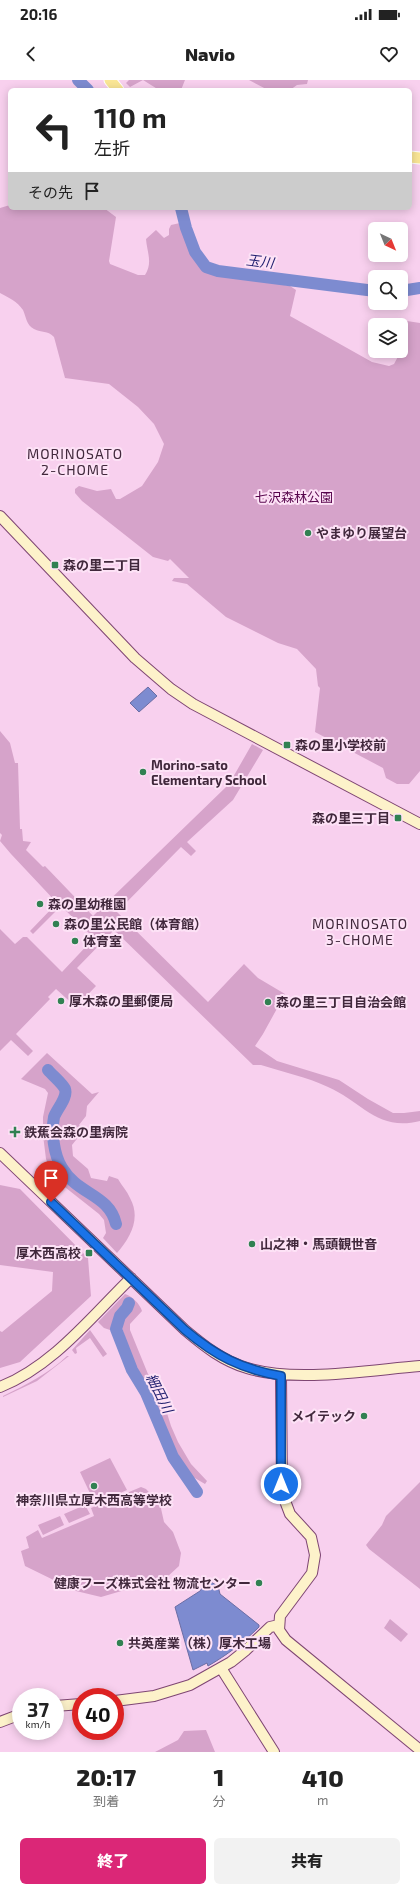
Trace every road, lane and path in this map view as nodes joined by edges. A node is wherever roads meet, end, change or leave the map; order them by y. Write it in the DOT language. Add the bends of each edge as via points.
graph roads {
  1 [pos="110,80"];
  2 [pos="116,88"];
  3 [pos="0,516"];
  4 [pos="420,824"];
  5 [pos="0,1153"];
  6 [pos="131,1278"];
  7 [pos="420,1366"];
  8 [pos="281,1376"];
  9 [pos="0,1387"];
  10 [pos="276,1629"];
  11 [pos="221,1668"];
  12 [pos="124,1700"];
  13 [pos="12,1717"];
  14 [pos="0,1722"];
  15 [pos="420,1750"];
  16 [pos="274,1752"];
  1 -- 2 [label="main road"];
  3 -- 4 [label="street" via="135,658 171,689 193,704"];
  5 -- 6 [label="street"];
  6 -- 8 [label="street" via="206,1348 246,1368"];
  6 -- 9 [label="street" via="47,1360"];
  7 -- 8 [label="street"];
  8 -- 10 [label="street" via="282,1493 290,1514 311,1537 316,1555 312,1573 282,1612"];
  10 -- 11 [label="street" via="273,1635 256,1641"];
  10 -- 15 [label="street"];
  11 -- 12 [label="street" via="190,1684 167,1692"];
  11 -- 16 [label="street"];
  13 -- 14 [label="street"];
}
